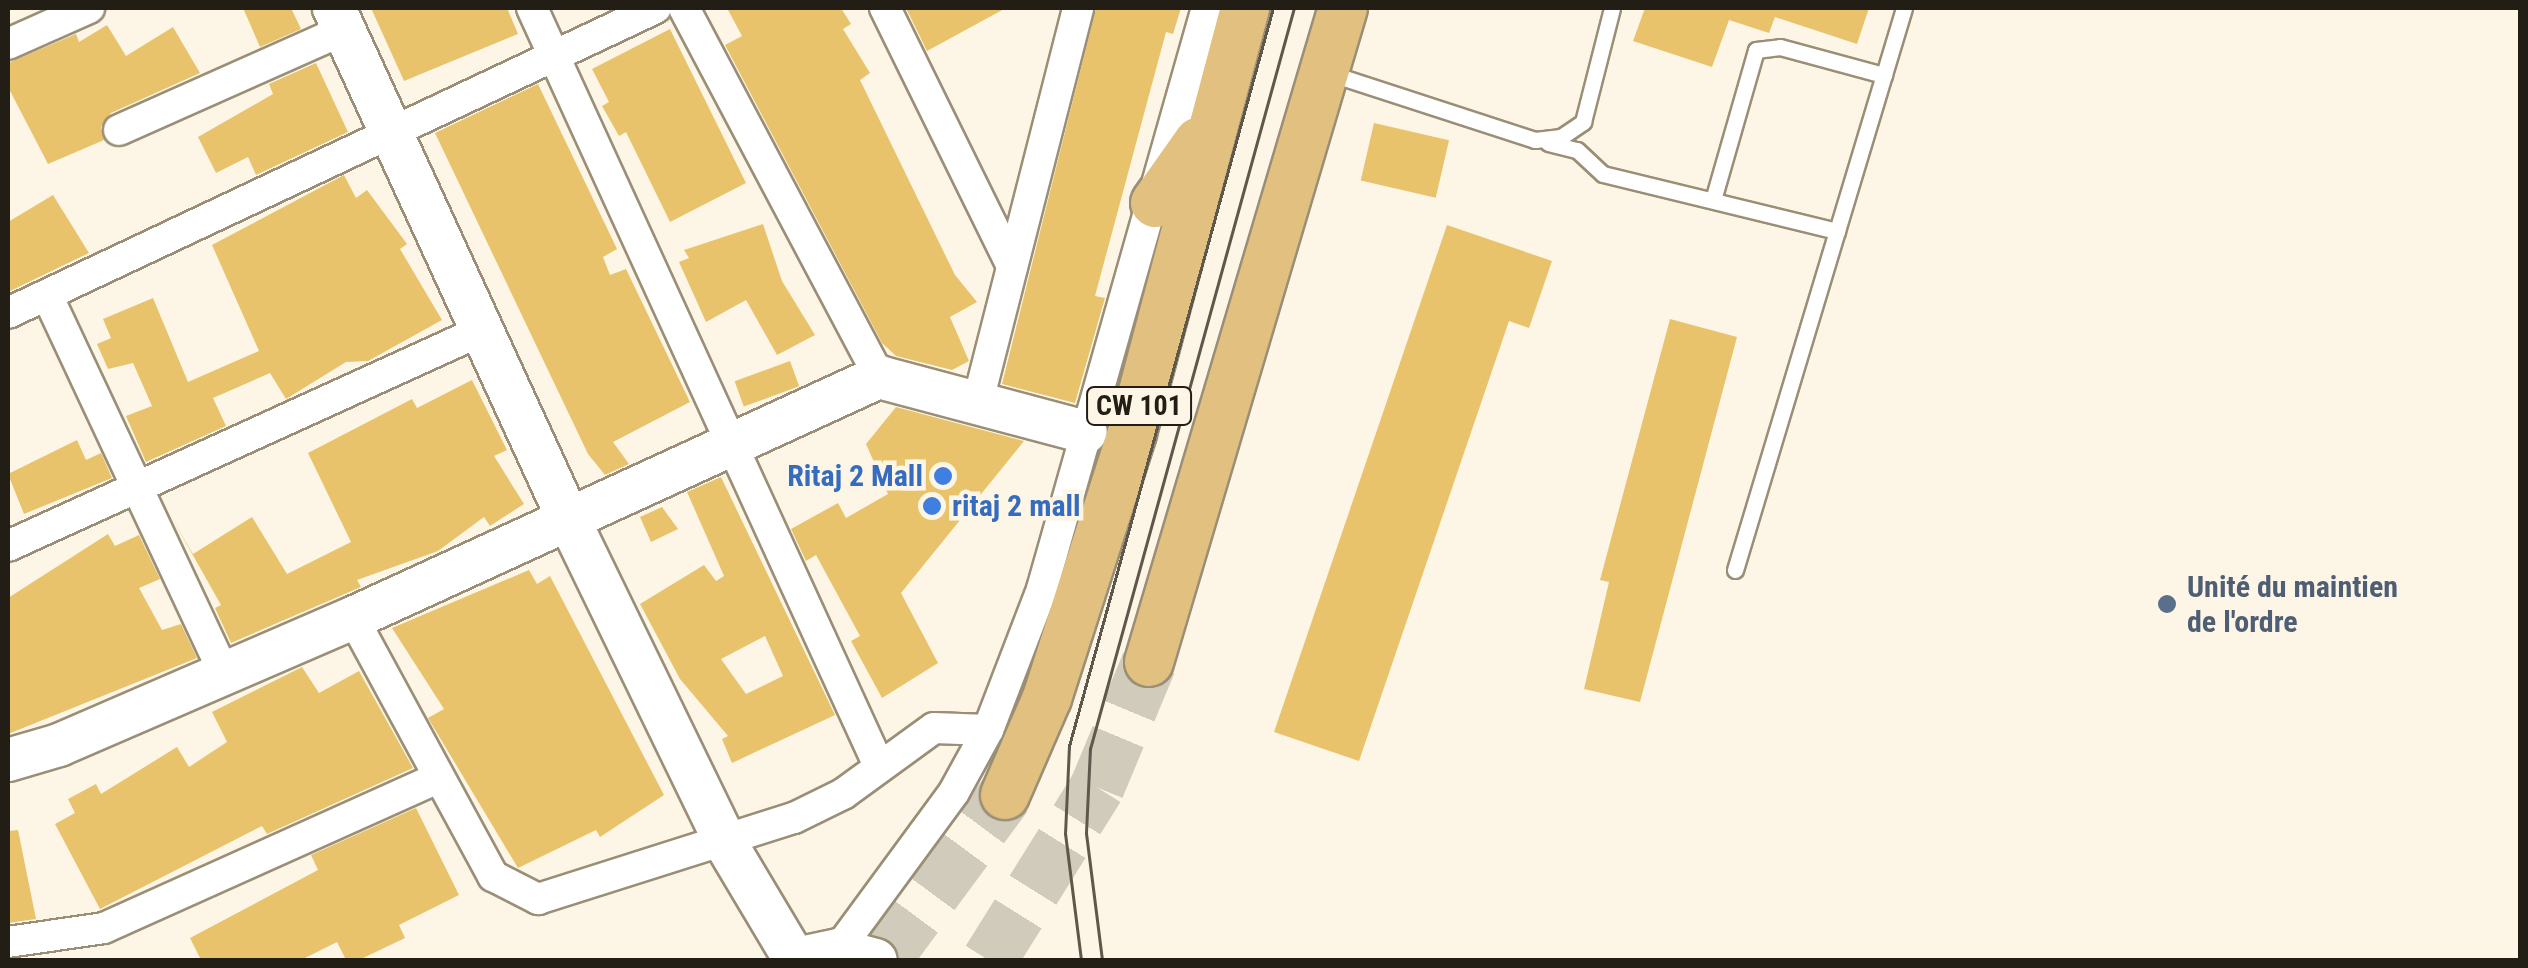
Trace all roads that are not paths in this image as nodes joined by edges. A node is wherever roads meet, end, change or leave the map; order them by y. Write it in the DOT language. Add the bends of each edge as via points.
graph roads {
  1 [pos="88,8"];
  2 [pos="532,8"];
  3 [pos="656,8"];
  4 [pos="684,8"];
  5 [pos="885,8"];
  6 [pos="1078,8"];
  7 [pos="1207,8"];
  8 [pos="1244,8"];
  9 [pos="1342,8"];
  10 [pos="1612,8"];
  11 [pos="1904,8"];
  12 [pos="8,10"];
  13 [pos="339,19"];
  14 [pos="14,41"];
  15 [pos="556,58"];
  16 [pos="1325,72"];
  17 [pos="1884,75"];
  18 [pos="1215,119"];
  19 [pos="392,129"];
  20 [pos="119,130"];
  21 [pos="1535,140"];
  22 [pos="1713,200"];
  23 [pos="1155,203"];
  24 [pos="1837,230"];
  25 [pos="1012,266"];
  26 [pos="47,295"];
  27 [pos="8,313"];
  28 [pos="487,328"];
  29 [pos="879,377"];
  30 [pos="977,406"];
  31 [pos="1086,432"];
  32 [pos="736,442"];
  33 [pos="138,486"];
  34 [pos="567,516"];
  35 [pos="8,546"];
  36 [pos="1735,570"];
  37 [pos="352,618"];
  38 [pos="1149,662"];
  39 [pos="224,672"];
  40 [pos="988,730"];
  41 [pos="12,750"];
  42 [pos="879,766"];
  43 [pos="435,779"];
  44 [pos="1005,795"];
  45 [pos="726,844"];
  46 [pos="8,942"];
  47 [pos="857,955"];
  48 [pos="793,959"];
  1 -- 14 [label="street"];
  2 -- 15 [label="street"];
  3 -- 15 [label="street"];
  4 -- 29 [label="street"];
  5 -- 25 [label="street"];
  6 -- 25 [label="street"];
  7 -- 23 [label="street"];
  8 -- 18 [label="main road, CW 101"];
  9 -- 16 [label="main road, CW 101"];
  10 -- 21 [label="lane" via="1584,122 1561,137"];
  11 -- 17 [label="lane"];
  12 -- 14 [label="street"];
  13 -- 19 [label="street"];
  13 -- 20 [label="street"];
  15 -- 19 [label="street"];
  15 -- 32 [label="street"];
  16 -- 21 [label="lane"];
  16 -- 38 [label="main road, CW 101"];
  17 -- 22 [label="lane" via="1780,47 1756,50"];
  17 -- 24 [label="lane"];
  18 -- 23 [label="main road"];
  18 -- 44 [label="main road, CW 101" via="1086,580"];
  19 -- 26 [label="street"];
  19 -- 28 [label="street"];
  21 -- 22 [label="lane" via="1577,150 1602,174"];
  22 -- 24 [label="lane"];
  23 -- 31 [label="street"];
  24 -- 36 [label="lane"];
  25 -- 30 [label="street"];
  26 -- 27 [label="street"];
  26 -- 33 [label="street"];
  28 -- 33 [label="street"];
  28 -- 34 [label="street"];
  29 -- 30 [label="street"];
  29 -- 32 [label="street"];
  30 -- 31 [label="street"];
  31 -- 40 [label="street" via="1042,589"];
  32 -- 34 [label="street"];
  32 -- 42 [label="street"];
  33 -- 35 [label="street"];
  33 -- 39 [label="street"];
  34 -- 37 [label="street"];
  34 -- 45 [label="street"];
  37 -- 39 [label="street"];
  37 -- 43 [label="street"];
  39 -- 41 [label="street"];
  40 -- 42 [label="street" via="934,728"];
  40 -- 47 [label="street"];
  42 -- 45 [label="street" via="843,794"];
  43 -- 45 [label="street" via="493,876 538,900"];
  43 -- 46 [label="street" via="104,928"];
  45 -- 48 [label="street"];
  47 -- 48 [label="street"];
}
